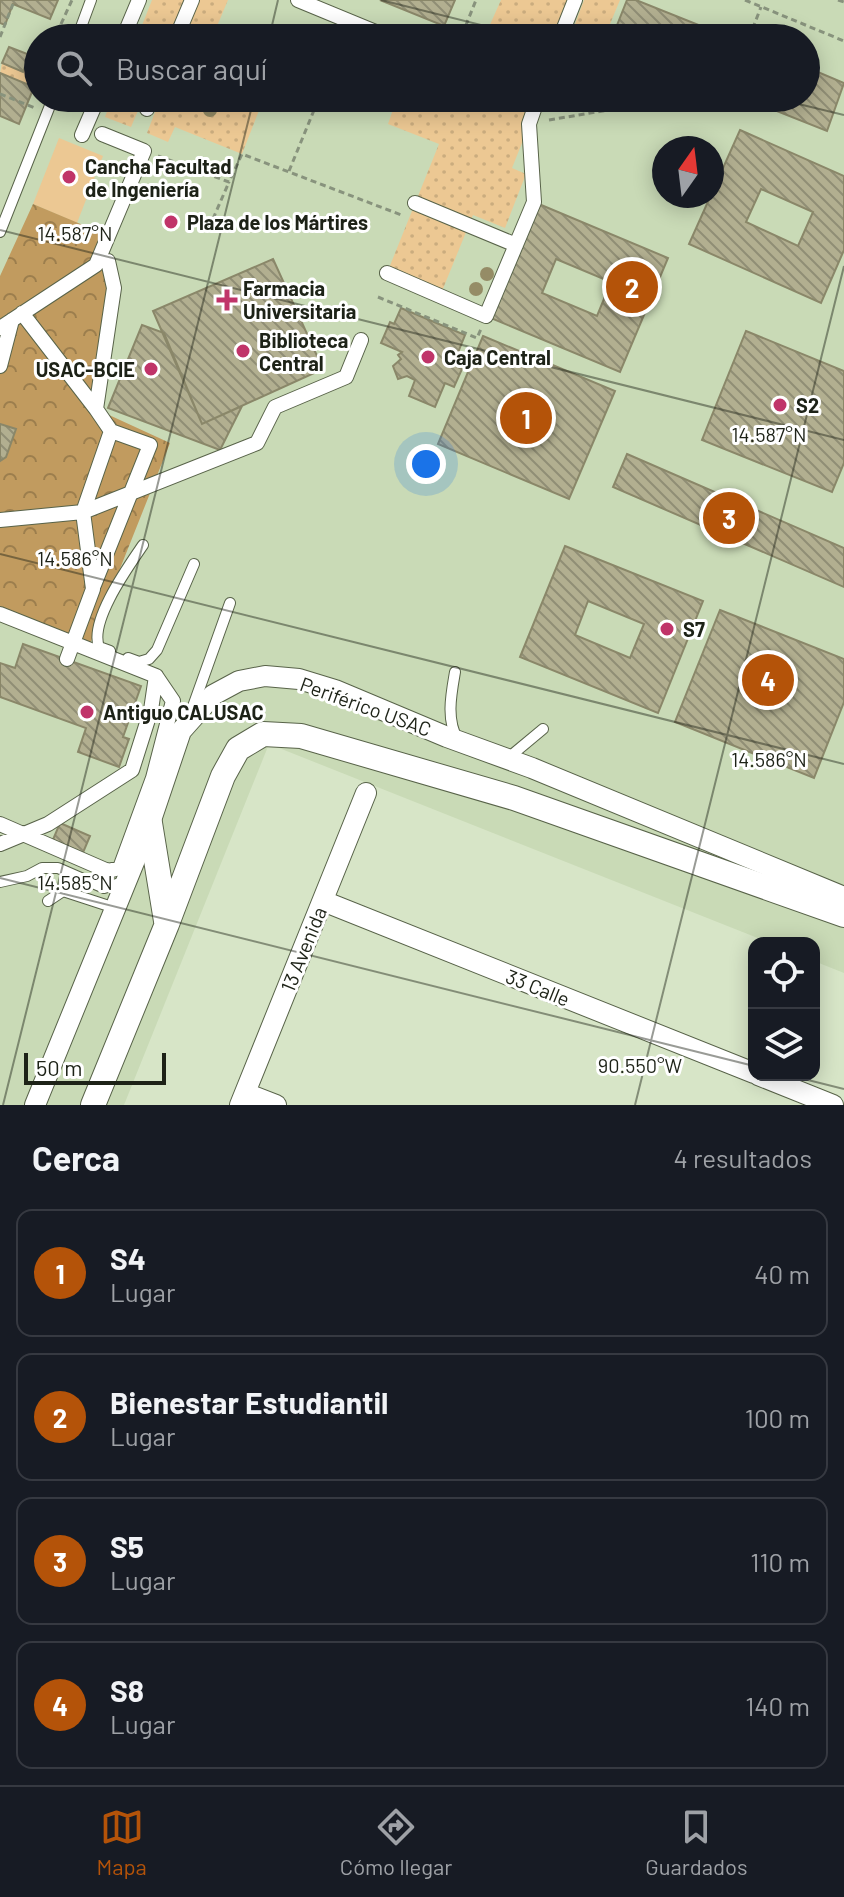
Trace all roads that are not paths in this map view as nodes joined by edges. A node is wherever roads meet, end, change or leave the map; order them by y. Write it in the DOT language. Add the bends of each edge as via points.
graph roads {
  1 [pos="91,0"];
  2 [pos="139,0"];
  3 [pos="192,0"];
  4 [pos="298,0"];
  5 [pos="575,0"];
  6 [pos="82,24"];
  7 [pos="129,24"];
  8 [pos="182,24"];
  9 [pos="356,24"];
  10 [pos="566,24"];
  11 [pos="47,112"];
  12 [pos="92,112"];
  13 [pos="533,112"];
  14 [pos="102,134"];
  15 [pos="82,135"];
  16 [pos="415,203"];
  17 [pos="0,232"];
  18 [pos="516,245"];
  19 [pos="108,261"];
  20 [pos="387,273"];
  21 [pos="12,321"];
  22 [pos="361,340"];
  23 [pos="0,366"];
  24 [pos="96,409"];
  25 [pos="111,431"];
  26 [pos="131,493"];
  27 [pos="83,512"];
  28 [pos="0,520"];
  29 [pos="143,545"];
  30 [pos="194,564"];
  31 [pos="93,589"];
  32 [pos="230,603"];
  33 [pos="0,614"];
  34 [pos="73,642"];
  35 [pos="67,659"];
  36 [pos="455,672"];
  37 [pos="156,676"];
  38 [pos="186,725"];
  39 [pos="543,729"];
  40 [pos="459,741"];
  41 [pos="507,759"];
  42 [pos="366,793"];
  43 [pos="150,823"];
  44 [pos="0,824"];
  45 [pos="24,834"];
  46 [pos="0,844"];
  47 [pos="126,879"];
  48 [pos="0,882"];
  49 [pos="844,897"];
  50 [pos="48,901"];
  51 [pos="323,901"];
  52 [pos="115,908"];
  53 [pos="844,915"];
  54 [pos="167,924"];
  55 [pos="748,1071"];
  56 [pos="773,1081"];
  57 [pos="243,1099"];
  58 [pos="35,1105"];
  59 [pos="93,1105"];
  60 [pos="276,1105"];
  61 [pos="833,1105"];
  1 -- 6 [label="lane"];
  2 -- 7 [label="street"];
  3 -- 8 [label="street"];
  4 -- 9 [label="street"];
  5 -- 10 [label="street"];
  11 -- 17 [label="lane"];
  12 -- 15 [label="street"];
  13 -- 18 [label="street" via="529,124 534,202"];
  14 -- 21 [label="street" via="144,151 130,172 96,265"];
  16 -- 18 [label="street"];
  18 -- 20 [label="street" via="486,316"];
  19 -- 24 [label="street" via="114,288"];
  21 -- 23 [label="street"];
  21 -- 24 [label="street"];
  22 -- 26 [label="street" via="346,377 275,407 257,443"];
  24 -- 25 [label="street"];
  25 -- 26 [label="street" via="150,445"];
  25 -- 27 [label="street"];
  26 -- 27 [label="street"];
  26 -- 31 [label="street"];
  27 -- 28 [label="street"];
  27 -- 31 [label="street"];
  29 -- 30 [label="lane" via="114,589 96,638 99,647 139,662 149,659"];
  31 -- 34 [label="street"];
  32 -- 38 [label="lane"];
  33 -- 34 [label="street"];
  34 -- 35 [label="street"];
  34 -- 37 [label="street"];
  36 -- 40 [label="lane" via="452,727"];
  37 -- 45 [label="street" via="132,770"];
  37 -- 45 [label="street" via="173,701 153,778 120,868 108,871"];
  38 -- 40 [label="street, Periférico USAC" via="213,695 239,681 265,676 335,690"];
  38 -- 43 [label="street, Periférico USAC"];
  39 -- 41 [label="lane"];
  40 -- 41 [label="street, Periférico USAC"];
  41 -- 49 [label="street, Periférico USAC"];
  42 -- 51 [label="street, 13 Avenida"];
  43 -- 47 [label="street, Periférico USAC"];
  43 -- 54 [label="street"];
  44 -- 45 [label="street"];
  45 -- 46 [label="street"];
  47 -- 48 [label="lane" via="104,888 58,868 42,868"];
  47 -- 52 [label="street, Periférico USAC"];
  50 -- 52 [label="lane" via="63,891"];
  51 -- 55 [label="street, 33 Calle"];
  51 -- 57 [label="street, 13 Avenida"];
  52 -- 58 [label="street, Periférico USAC"];
  53 -- 54 [label="street" via="514,798 301,736 263,734 238,749 223,776"];
  54 -- 59 [label="street"];
  56 -- 61 [label="street, 33 Calle"];
  57 -- 60 [label="street"];
}
